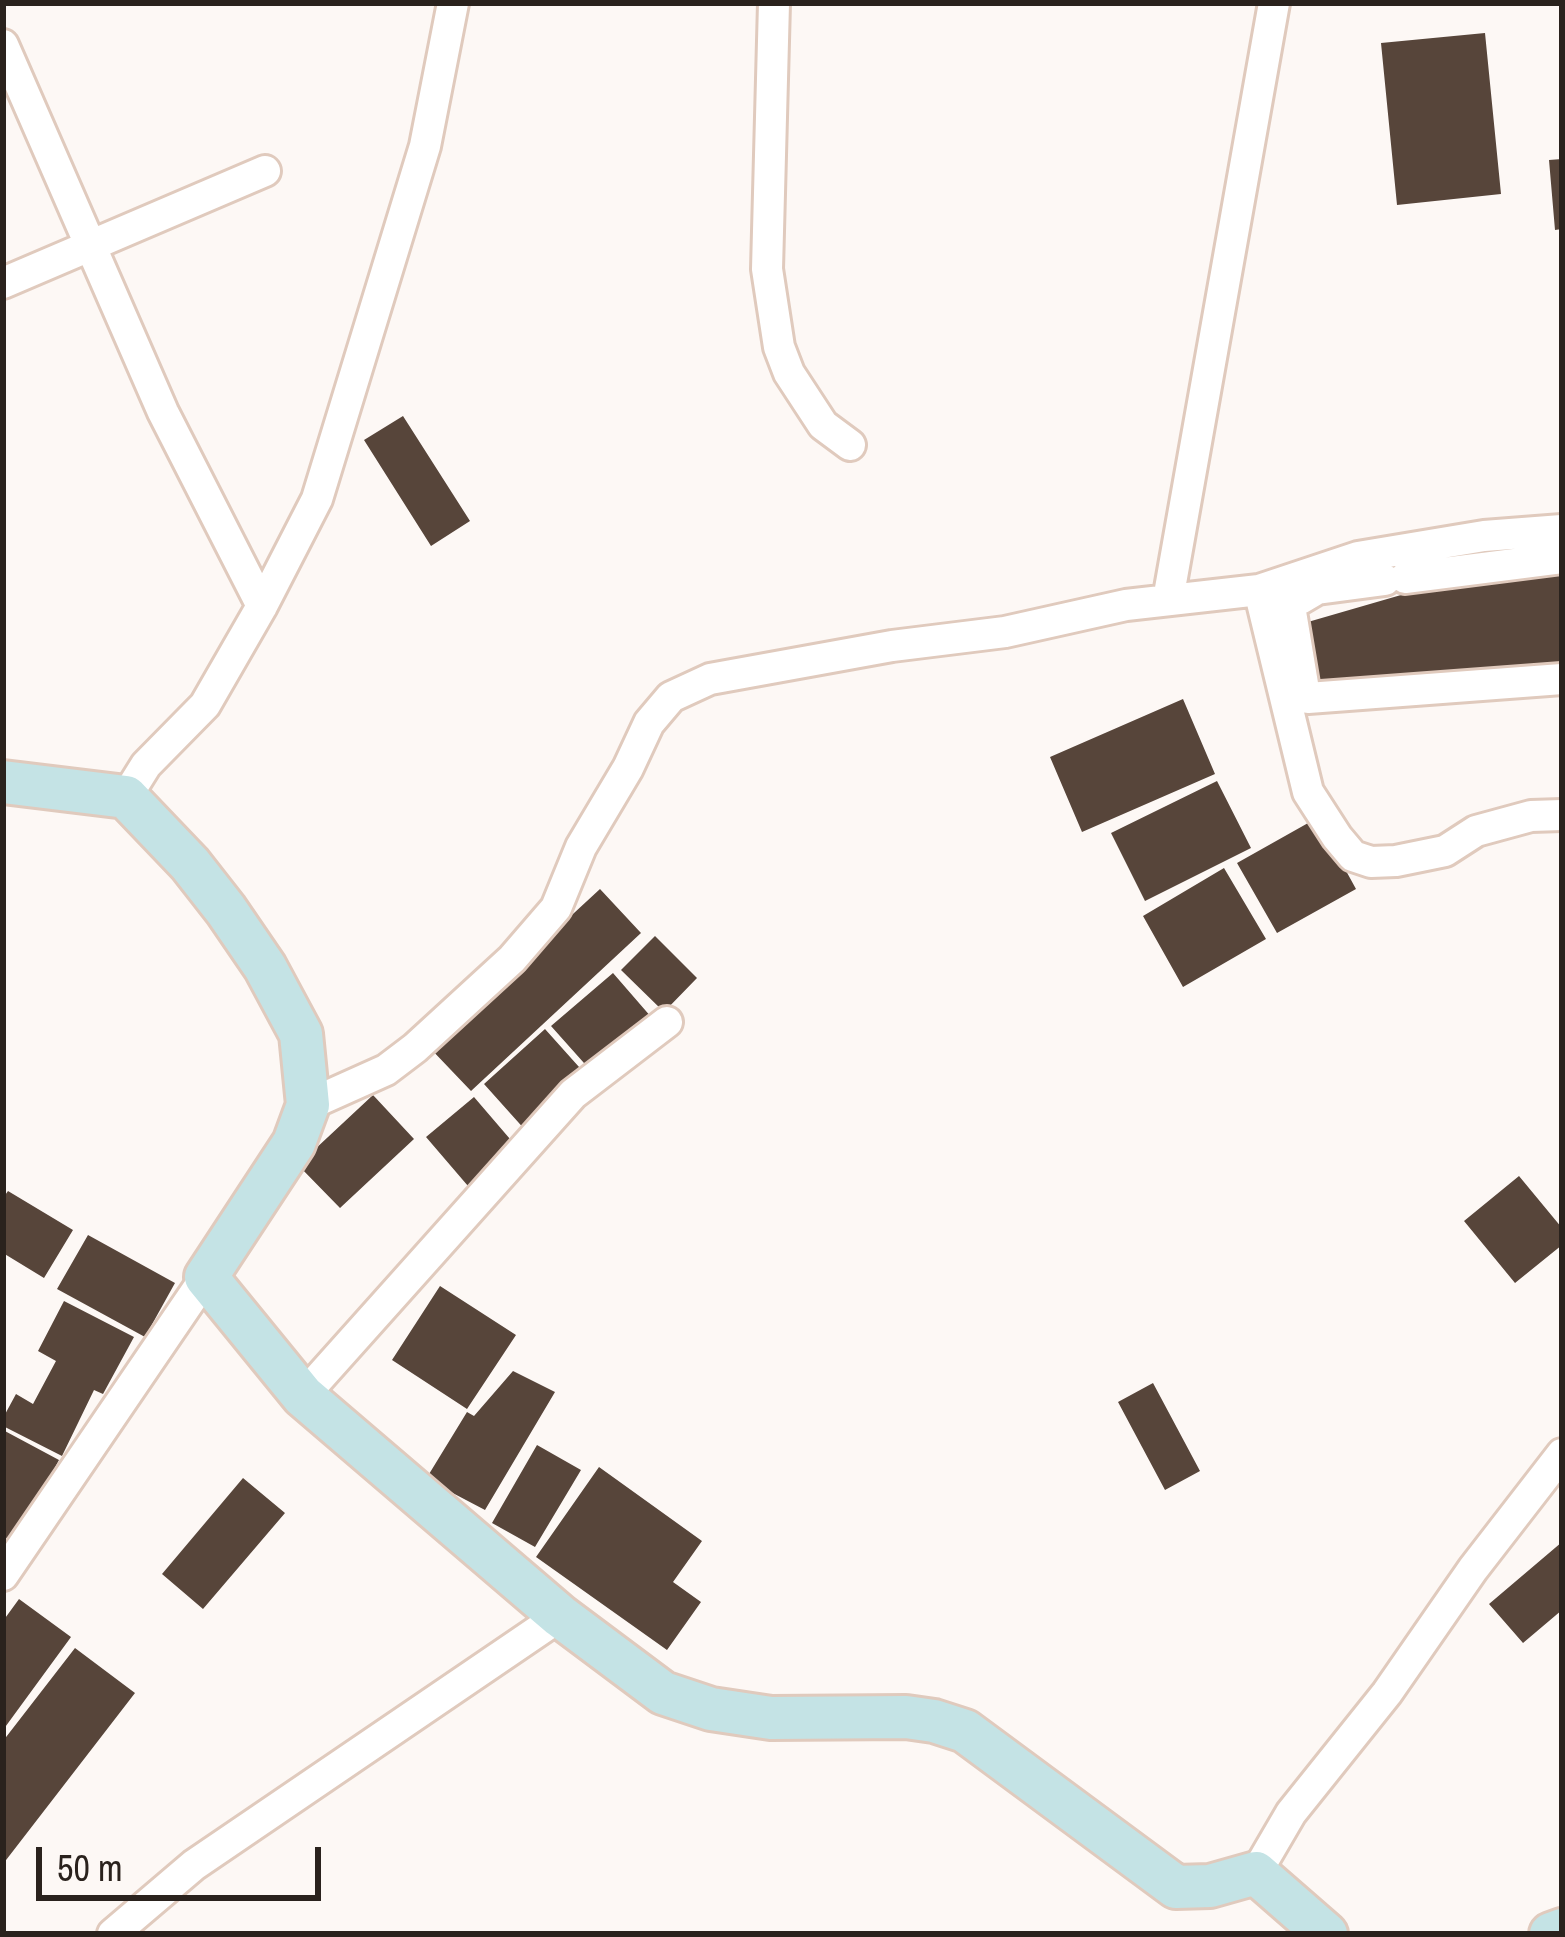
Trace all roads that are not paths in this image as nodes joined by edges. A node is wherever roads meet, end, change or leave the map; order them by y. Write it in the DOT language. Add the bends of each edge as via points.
graph roads {
  1 [pos="452,3"];
  2 [pos="774,3"];
  3 [pos="1274,3"];
  4 [pos="3,45"];
  5 [pos="266,171"];
  6 [pos="92,246"];
  7 [pos="3,283"];
  8 [pos="850,445"];
  9 [pos="1553,545"];
  10 [pos="1259,590"];
  11 [pos="1168,600"];
  12 [pos="262,606"];
  13 [pos="1290,606"];
  14 [pos="1562,679"];
  15 [pos="3,782"];
  16 [pos="126,797"];
  17 [pos="1562,815"];
  18 [pos="667,1022"];
  19 [pos="308,1105"];
  20 [pos="206,1277"];
  21 [pos="303,1396"];
  22 [pos="1562,1454"];
  23 [pos="3,1575"];
  24 [pos="560,1616"];
  25 [pos="1256,1873"];
  26 [pos="1562,1930"];
  27 [pos="113,1934"];
  28 [pos="1326,1934"];
  29 [pos="1551,1934"];
  1 -- 12 [label="street" via="425,146 317,499"];
  2 -- 8 [label="street" via="767,269 779,347 823,425"];
  3 -- 11 [label="street"];
  4 -- 6 [label="street"];
  5 -- 6 [label="street"];
  6 -- 7 [label="street"];
  6 -- 12 [label="street" via="163,412"];
  9 -- 10 [label="street" via="1484,536 1358,557"];
  9 -- 13 [label="street" via="1317,589"];
  10 -- 11 [label="street"];
  10 -- 13 [label="street"];
  10 -- 17 [label="street" via="1308,792 1353,856 1396,861 1445,851 1476,831"];
  11 -- 19 [label="street" via="710,679 671,698 581,847 556,908 512,959 386,1070"];
  12 -- 16 [label="street" via="205,705"];
  13 -- 14 [label="street" via="1308,698"];
  15 -- 16 [label="street"];
  16 -- 19 [label="street" via="190,864 265,967 301,1034"];
  18 -- 21 [label="street" via="573,1094"];
  19 -- 20 [label="street" via="294,1143"];
  20 -- 21 [label="street"];
  20 -- 23 [label="street"];
  21 -- 24 [label="street"];
  22 -- 25 [label="street" via="1291,1814"];
  24 -- 25 [label="street" via="662,1693 711,1709 771,1718 906,1718 965,1731 1177,1887"];
  24 -- 27 [label="street" via="194,1864"];
  25 -- 28 [label="street"];
  26 -- 29 [label="street"];
}
